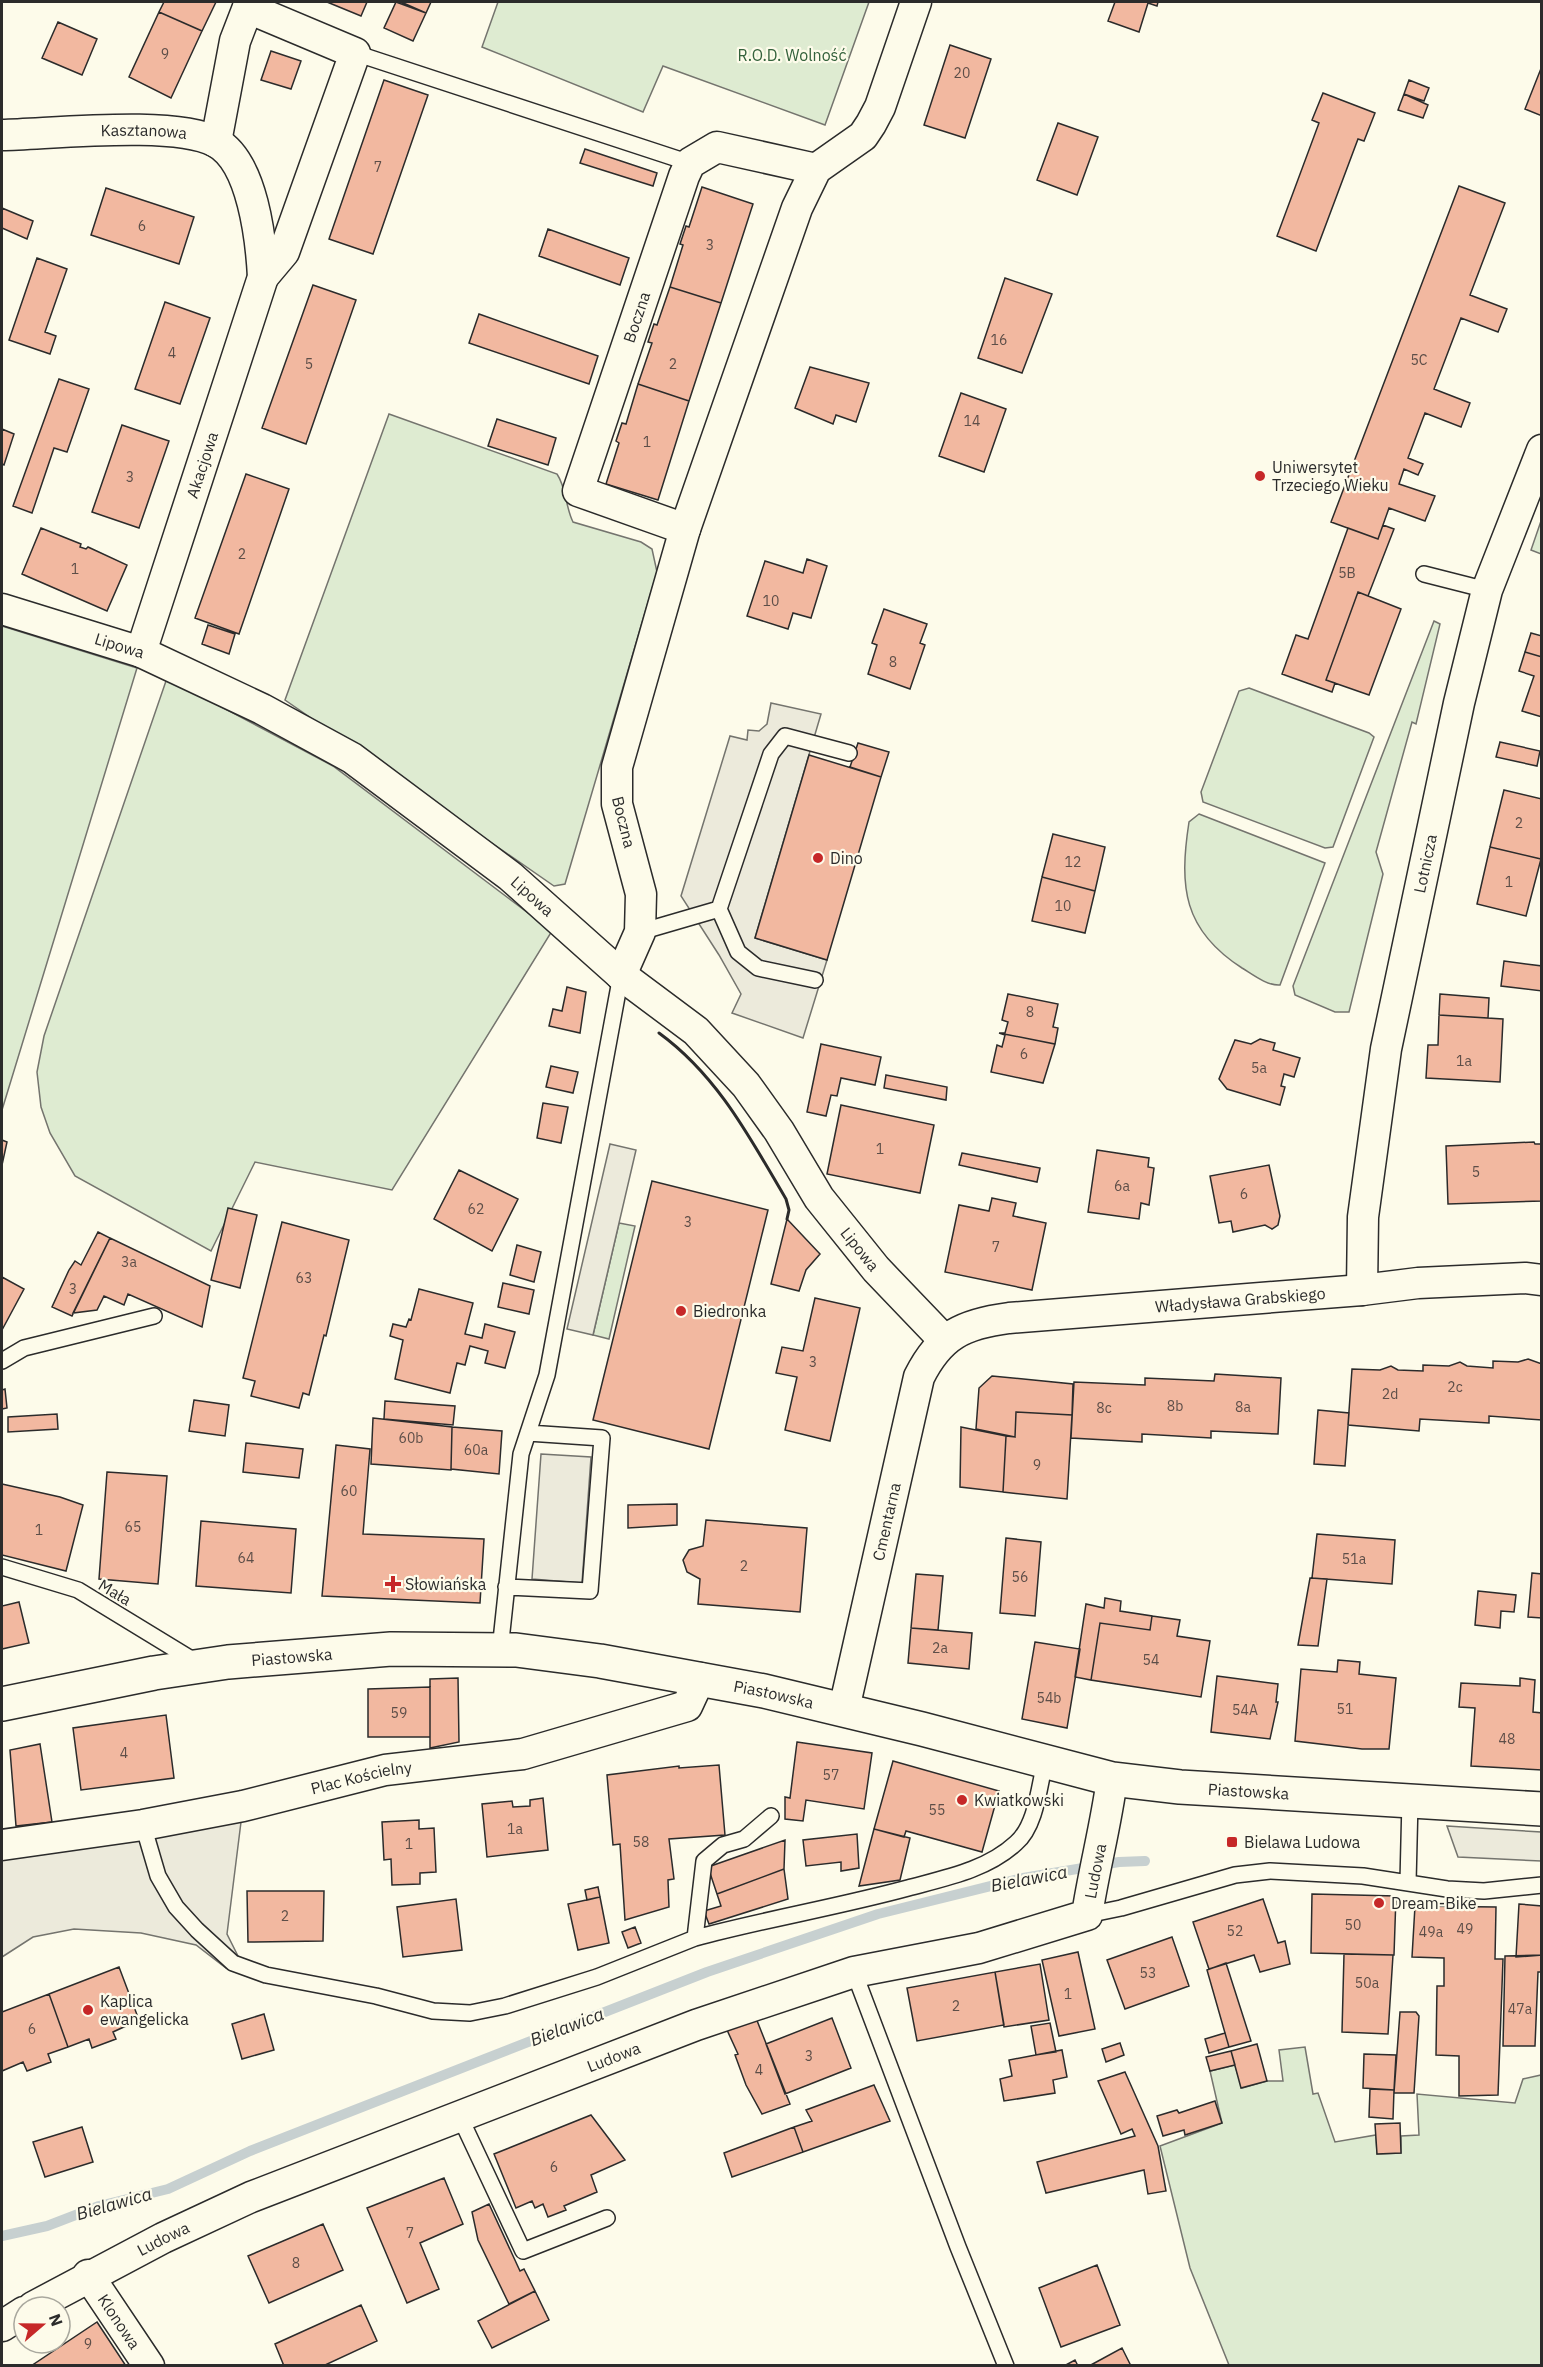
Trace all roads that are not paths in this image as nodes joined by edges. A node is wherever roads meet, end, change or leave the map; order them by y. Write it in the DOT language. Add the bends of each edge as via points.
graph roads {
  1 [pos="916,2"];
  2 [pos="249,5"];
  3 [pos="356,53"];
  4 [pos="2,135"];
  5 [pos="216,142"];
  6 [pos="690,163"];
  7 [pos="816,169"];
  8 [pos="263,277"];
  9 [pos="1542,450"];
  10 [pos="685,529"];
  11 [pos="1424,574"];
  12 [pos="1487,590"];
  13 [pos="2,609"];
  14 [pos="141,652"];
  15 [pos="849,753"];
  16 [pos="718,909"];
  17 [pos="640,932"];
  18 [pos="621,975"];
  19 [pos="815,980"];
  20 [pos="1542,1280"];
  21 [pos="1362,1290"];
  22 [pos="154,1316"];
  23 [pos="944,1340"];
  24 [pos="2,1361"];
  25 [pos="528,1433"];
  26 [pos="2,1567"];
  27 [pos="506,1587"];
  28 [pos="500,1650"];
  29 [pos="202,1666"];
  30 [pos="699,1678"];
  31 [pos="2,1704"];
  32 [pos="844,1709"];
  33 [pos="1045,1762"];
  34 [pos="1112,1779"];
  35 [pos="1410,1801"];
  36 [pos="1542,1809"];
  37 [pos="771,1816"];
  38 [pos="143,1825"];
  39 [pos="2,1845"];
  40 [pos="1408,1882"];
  41 [pos="1542,1885"];
  42 [pos="1087,1915"];
  43 [pos="695,1938"];
  44 [pos="854,1972"];
  45 [pos="460,2117"];
  46 [pos="607,2218"];
  47 [pos="88,2276"];
  48 [pos="54,2295"];
  49 [pos="149,2366"];
  50 [pos="1006,2366"];
  1 -- 7 [label="street, Boczna" via="871,124 863,136"];
  2 -- 3 [label="street"];
  2 -- 5 [label="street" via="235,41"];
  3 -- 6 [label="lane"];
  3 -- 8 [label="street, Akacjowa" via="284,252"];
  4 -- 5 [label="street, Kasztanowa" via="150,130 184,132"];
  5 -- 8 [label="street, Akacjowa" via="241,172 252,201 261,239"];
  6 -- 7 [label="street" via="717,147"];
  6 -- 10 [label="street, Boczna" via="578,491"];
  7 -- 10 [label="street, Boczna" via="797,208"];
  8 -- 14 [label="street, Akacjowa"];
  9 -- 12 [label="street, Lotnicza"];
  10 -- 17 [label="street, Boczna" via="617,766 617,804 641,894"];
  11 -- 12 [label="lane"];
  12 -- 21 [label="street, Lotnicza" via="1386,1049 1363,1217"];
  13 -- 14 [label="street, Lipowa"];
  14 -- 18 [label="street, Lipowa" via="262,709 352,758 510,876"];
  15 -- 16 [label="lane" via="785,736 771,754"];
  16 -- 17 [label="lane"];
  16 -- 19 [label="lane" via="738,952 758,968"];
  17 -- 18 [label="street, Boczna"];
  18 -- 23 [label="street, Lipowa" via="696,1032 746,1085 819,1198 876,1269"];
  18 -- 25 [label="lane" via="547,1375"];
  20 -- 21 [label="street, Władysława Grabskiego" via="1418,1283"];
  21 -- 23 [label="street, Władysława Grabskiego" via="1009,1318 984,1321 958,1330"];
  22 -- 24 [label="lane" via="24,1348"];
  23 -- 32 [label="street, Cmentarna" via="919,1377"];
  25 -- 27 [label="lane" via="521,1454"];
  25 -- 27 [label="lane" via="602,1438 590,1592"];
  26 -- 29 [label="lane, Mała" via="78,1590"];
  27 -- 28 [label="lane"];
  28 -- 29 [label="main road, Piastowska" via="391,1649"];
  28 -- 30 [label="main road, Piastowska" via="544,1653"];
  29 -- 31 [label="main road, Piastowska"];
  30 -- 32 [label="main road, Piastowska"];
  30 -- 38 [label="street, Plac Kościelny" via="687,1706 523,1754 385,1770 243,1806"];
  32 -- 33 [label="main road, Piastowska"];
  33 -- 34 [label="main road, Piastowska"];
  33 -- 43 [label="lane" via="1026,1828 1018,1842 987,1864 833,1908"];
  34 -- 35 [label="main road, Piastowska" via="1191,1788"];
  34 -- 42 [label="street, Ludowa"];
  35 -- 36 [label="main road, Piastowska"];
  35 -- 40 [label="lane"];
  37 -- 43 [label="lane" via="744,1839 723,1845 704,1861"];
  38 -- 39 [label="street, Plac Kościelny"];
  38 -- 43 [label="lane" via="158,1876 176,1907 233,1963 266,1975 433,2011 470,2013 505,2006 597,1977"];
  40 -- 41 [label="lane" via="1484,1891"];
  40 -- 42 [label="lane" via="1294,1872 1235,1875"];
  42 -- 44 [label="street, Ludowa" via="979,1948"];
  44 -- 45 [label="street, Ludowa" via="696,2025"];
  44 -- 50 [label="lane"];
  45 -- 46 [label="lane" via="523,2251"];
  45 -- 47 [label="street, Ludowa" via="252,2197"];
  47 -- 48 [label="street, Ludowa"];
  47 -- 49 [label="street, Klonowa"];
}
